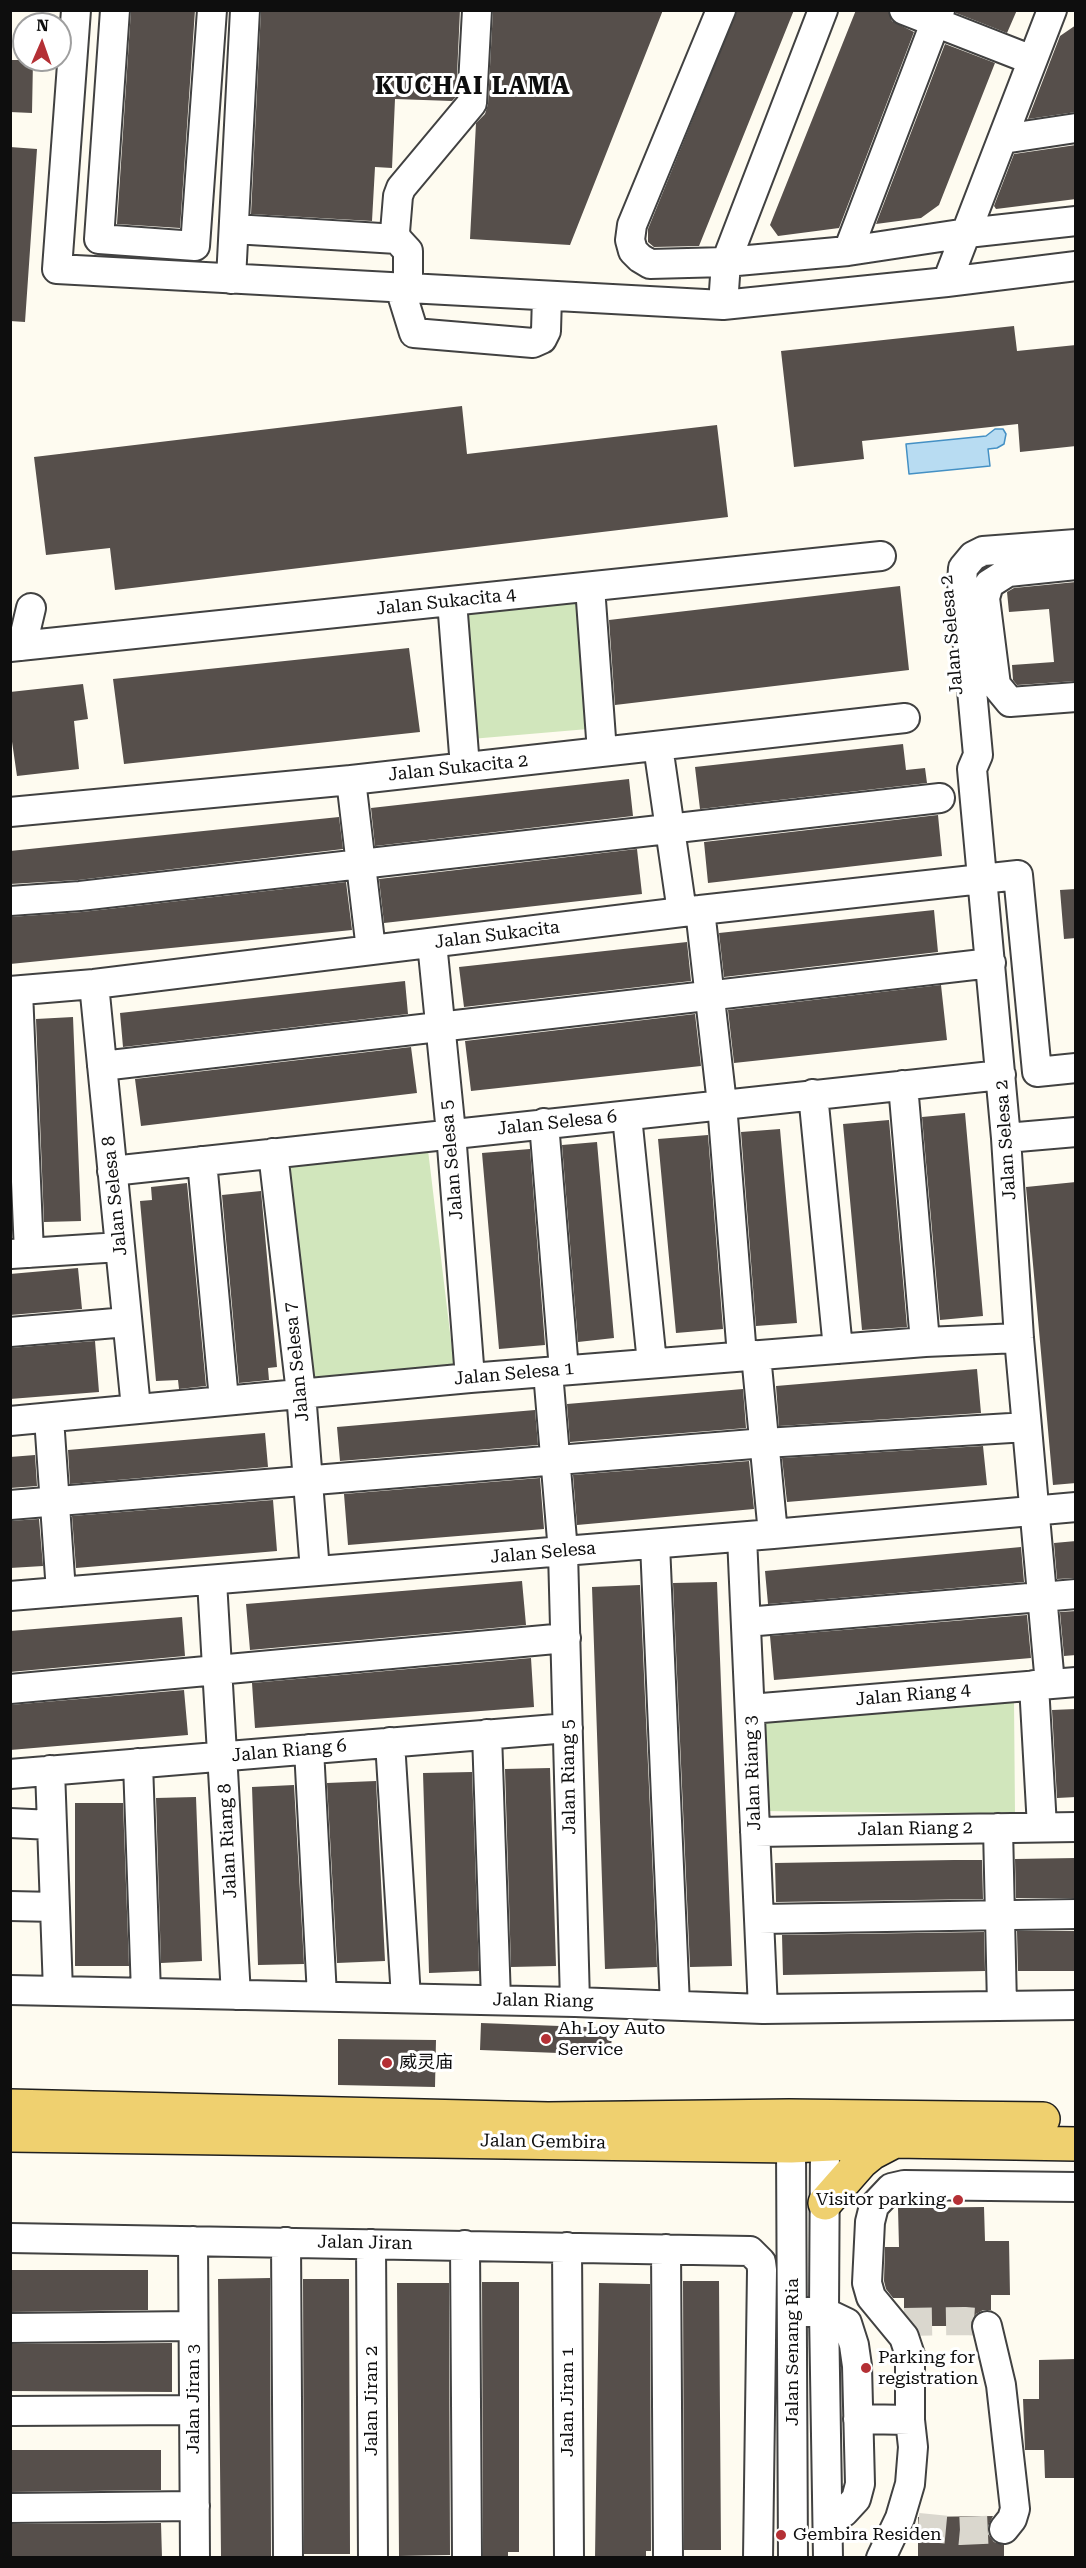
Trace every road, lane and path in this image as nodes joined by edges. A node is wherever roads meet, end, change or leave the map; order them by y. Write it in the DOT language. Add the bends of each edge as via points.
graph roads {
  1 [pos="212,10"];
  2 [pos="245,10"];
  3 [pos="477,10"];
  4 [pos="721,10"];
  5 [pos="823,10"];
  6 [pos="904,10"];
  7 [pos="1052,10"];
  8 [pos="937,16"];
  9 [pos="75,23"];
  10 [pos="114,24"];
  11 [pos="1032,60"];
  12 [pos="1076,128"];
  13 [pos="1003,139"];
  14 [pos="1076,221"];
  15 [pos="234,229"];
  16 [pos="967,232"];
  17 [pos="397,239"];
  18 [pos="848,251"];
  19 [pos="726,262"];
  20 [pos="1076,266"];
  21 [pos="231,279"];
  22 [pos="947,282"];
  23 [pos="404,288"];
  24 [pos="547,296"];
  25 [pos="723,305"];
  26 [pos="1076,530"];
  27 [pos="1076,544"];
  28 [pos="880,556"];
  29 [pos="1076,565"];
  30 [pos="590,587"];
  31 [pos="452,601"];
  32 [pos="31,608"];
  33 [pos="16,646"];
  34 [pos="1076,697"];
  35 [pos="904,718"];
  36 [pos="658,746"];
  37 [pos="602,753"];
  38 [pos="465,767"];
  39 [pos="972,769"];
  40 [pos="351,780"];
  41 [pos="940,798"];
  42 [pos="10,812"];
  43 [pos="670,829"];
  44 [pos="361,864"];
  45 [pos="984,879"];
  46 [pos="10,902"];
  47 [pos="691,911"];
  48 [pos="432,943"];
  49 [pos="371,950"];
  50 [pos="991,963"];
  51 [pos="94,984"];
  52 [pos="14,991"];
  53 [pos="708,996"];
  54 [pos="440,1028"];
  55 [pos="1032,1031"];
  56 [pos="998,1034"];
  57 [pos="102,1066"];
  58 [pos="1076,1068"];
  59 [pos="1001,1075"];
  60 [pos="903,1085"];
  61 [pos="813,1094"];
  62 [pos="722,1104"];
  63 [pos="627,1116"];
  64 [pos="544,1123"];
  65 [pos="1076,1132"];
  66 [pos="451,1133"];
  67 [pos="1006,1138"];
  68 [pos="273,1153"];
  69 [pos="202,1161"];
  70 [pos="112,1171"];
  71 [pos="120,1247"];
  72 [pos="20,1253"];
  73 [pos="127,1322"];
  74 [pos="10,1332"];
  75 [pos="1019,1338"];
  76 [pos="925,1342"];
  77 [pos="838,1349"];
  78 [pos="749,1356"];
  79 [pos="652,1363"];
  80 [pos="556,1371"];
  81 [pos="470,1378"];
  82 [pos="302,1393"];
  83 [pos="224,1400"];
  84 [pos="135,1408"];
  85 [pos="49,1418"];
  86 [pos="10,1421"];
  87 [pos="1027,1427"];
  88 [pos="765,1443"];
  89 [pos="556,1461"];
  90 [pos="308,1481"];
  91 [pos="55,1502"];
  92 [pos="10,1505"];
  93 [pos="1076,1507"];
  94 [pos="1034,1510"];
  95 [pos="773,1534"];
  96 [pos="742,1537"];
  97 [pos="655,1544"];
  98 [pos="563,1552"];
  99 [pos="315,1572"];
  100 [pos="212,1581"];
  101 [pos="61,1592"];
  102 [pos="1076,1594"];
  103 [pos="10,1596"];
  104 [pos="1043,1597"];
  105 [pos="746,1622"];
  106 [pos="566,1638"];
  107 [pos="218,1672"];
  108 [pos="1053,1684"];
  109 [pos="10,1689"];
  110 [pos="750,1709"];
  111 [pos="568,1728"];
  112 [pos="487,1734"];
  113 [pos="390,1743"];
  114 [pos="309,1749"];
  115 [pos="223,1756"];
  116 [pos="138,1763"];
  117 [pos="50,1770"];
  118 [pos="10,1774"];
  119 [pos="10,1823"];
  120 [pos="52,1825"];
  121 [pos="1042,1827"];
  122 [pos="1076,1827"];
  123 [pos="998,1828"];
  124 [pos="755,1832"];
  125 [pos="10,1906"];
  126 [pos="55,1907"];
  127 [pos="1076,1914"];
  128 [pos="999,1915"];
  129 [pos="759,1919"];
  130 [pos="10,1990"];
  131 [pos="58,1991"];
  132 [pos="146,1993"];
  133 [pos="236,1995"];
  134 [pos="322,1996"];
  135 [pos="406,1998"];
  136 [pos="496,2000"];
  137 [pos="574,2002"];
  138 [pos="675,2005"];
  139 [pos="1076,2005"];
  140 [pos="1002,2007"];
  141 [pos="763,2009"];
  142 [pos="10,2106"];
  143 [pos="1076,2121"];
  144 [pos="809,2130"];
  145 [pos="10,2135"];
  146 [pos="894,2141"];
  147 [pos="1076,2144"];
  148 [pos="1076,2187"];
  149 [pos="825,2203"];
  150 [pos="10,2238"];
  151 [pos="193,2241"];
  152 [pos="286,2242"];
  153 [pos="371,2244"];
  154 [pos="465,2245"];
  155 [pos="567,2247"];
  156 [pos="666,2248"];
  157 [pos="793,2312"];
  158 [pos="824,2312"];
  159 [pos="987,2325"];
  160 [pos="193,2326"];
  161 [pos="10,2328"];
  162 [pos="194,2410"];
  163 [pos="10,2411"];
  164 [pos="858,2418"];
  165 [pos="910,2420"];
  166 [pos="195,2506"];
  167 [pos="10,2508"];
  168 [pos="829,2522"];
  169 [pos="1004,2529"];
  170 [pos="195,2558"];
  171 [pos="288,2558"];
  172 [pos="373,2558"];
  173 [pos="467,2558"];
  174 [pos="569,2558"];
  175 [pos="668,2558"];
  176 [pos="758,2558"];
  177 [pos="793,2558"];
  178 [pos="828,2558"];
  179 [pos="881,2558"];
  1 -- 10 [label="street" via="195,246 99,239"];
  2 -- 15 [label="street"];
  3 -- 17 [label="street" via="472,102 401,188"];
  4 -- 19 [label="street" via="630,240 633,251 650,264"];
  5 -- 19 [label="street"];
  6 -- 8 [label="street"];
  7 -- 11 [label="street"];
  8 -- 11 [label="street"];
  8 -- 18 [label="street"];
  9 -- 10 [label="street"];
  9 -- 21 [label="street" via="57,269"];
  11 -- 13 [label="street"];
  12 -- 13 [label="street"];
  13 -- 16 [label="street"];
  14 -- 16 [label="street"];
  15 -- 17 [label="street"];
  15 -- 21 [label="street"];
  16 -- 18 [label="street"];
  16 -- 22 [label="street"];
  17 -- 23 [label="street" via="408,250"];
  18 -- 19 [label="street"];
  19 -- 25 [label="street"];
  20 -- 22 [label="street"];
  21 -- 23 [label="street"];
  22 -- 25 [label="street"];
  23 -- 24 [label="street"];
  23 -- 24 [label="street" via="414,333 533,343 542,339 546,331"];
  24 -- 25 [label="street"];
  26 -- 39 [label="street, Jalan Selesa 2" via="965,543 946,565 963,756"];
  27 -- 39 [label="street, Jalan Selesa 2" via="983,551 973,555 963,568 978,754"];
  28 -- 30 [label="street, Jalan Sukacita 4"];
  29 -- 34 [label="street" via="1008,572 989,584 985,598 996,685 1010,702"];
  30 -- 31 [label="street, Jalan Sukacita 4"];
  30 -- 37 [label="street"];
  31 -- 33 [label="street, Jalan Sukacita 4"];
  31 -- 38 [label="street"];
  32 -- 33 [label="street"];
  35 -- 36 [label="street, Jalan Sukacita 2"];
  36 -- 37 [label="street, Jalan Sukacita 2"];
  36 -- 43 [label="street"];
  37 -- 38 [label="street, Jalan Sukacita 2"];
  38 -- 40 [label="street, Jalan Sukacita 2"];
  39 -- 45 [label="street, Jalan Selesa 2"];
  40 -- 42 [label="street, Jalan Sukacita 2"];
  40 -- 44 [label="street"];
  41 -- 43 [label="street"];
  43 -- 44 [label="street"];
  43 -- 47 [label="street"];
  44 -- 46 [label="street"];
  44 -- 49 [label="street"];
  45 -- 47 [label="street, Jalan Sukacita"];
  45 -- 50 [label="street, Jalan Selesa 2"];
  45 -- 55 [label="street, Jalan Sukacita" via="1017,875"];
  47 -- 48 [label="street, Jalan Sukacita"];
  47 -- 53 [label="street"];
  48 -- 49 [label="street, Jalan Sukacita"];
  48 -- 54 [label="street, Jalan Selesa 5"];
  49 -- 51 [label="street, Jalan Sukacita"];
  50 -- 53 [label="street"];
  50 -- 56 [label="street, Jalan Selesa 2"];
  51 -- 52 [label="street, Jalan Sukacita"];
  51 -- 57 [label="street, Jalan Selesa 8"];
  52 -- 72 [label="street"];
  53 -- 54 [label="street"];
  53 -- 62 [label="street"];
  54 -- 57 [label="street"];
  54 -- 66 [label="street, Jalan Selesa 5"];
  55 -- 56 [label="street"];
  55 -- 58 [label="street" via="1036,1072"];
  56 -- 59 [label="street, Jalan Selesa 2"];
  57 -- 70 [label="street, Jalan Selesa 8"];
  59 -- 60 [label="street, Jalan Selesa 6"];
  59 -- 67 [label="street, Jalan Selesa 2"];
  60 -- 61 [label="street, Jalan Selesa 6"];
  60 -- 76 [label="street"];
  61 -- 62 [label="street, Jalan Selesa 6"];
  61 -- 77 [label="street"];
  62 -- 63 [label="street, Jalan Selesa 6"];
  62 -- 78 [label="street"];
  63 -- 64 [label="street, Jalan Selesa 6"];
  63 -- 79 [label="street"];
  64 -- 66 [label="street, Jalan Selesa 6"];
  64 -- 80 [label="street, Jalan Riang 5"];
  65 -- 67 [label="street"];
  66 -- 68 [label="street, Jalan Selesa 6"];
  66 -- 81 [label="street, Jalan Selesa 5"];
  67 -- 75 [label="street, Jalan Selesa 2"];
  68 -- 69 [label="street, Jalan Selesa 6"];
  68 -- 82 [label="street, Jalan Selesa 7"];
  69 -- 70 [label="street, Jalan Selesa 6"];
  69 -- 83 [label="street"];
  70 -- 71 [label="street, Jalan Selesa 8"];
  71 -- 72 [label="street"];
  71 -- 73 [label="street, Jalan Selesa 8"];
  73 -- 74 [label="street"];
  73 -- 84 [label="street, Jalan Selesa 8"];
  75 -- 76 [label="street, Jalan Selesa 1"];
  75 -- 87 [label="street, Jalan Selesa 2"];
  76 -- 77 [label="street, Jalan Selesa 1"];
  77 -- 78 [label="street, Jalan Selesa 1"];
  78 -- 79 [label="street, Jalan Selesa 1"];
  78 -- 88 [label="street"];
  79 -- 80 [label="street, Jalan Selesa 1"];
  80 -- 81 [label="street, Jalan Selesa 1"];
  80 -- 89 [label="street, Jalan Riang 5"];
  81 -- 82 [label="street, Jalan Selesa 1"];
  82 -- 83 [label="street, Jalan Selesa 1"];
  82 -- 90 [label="street, Jalan Selesa 7"];
  83 -- 84 [label="street, Jalan Selesa 1"];
  84 -- 85 [label="street, Jalan Selesa 1"];
  85 -- 86 [label="street, Jalan Selesa 1"];
  85 -- 91 [label="street"];
  87 -- 88 [label="street"];
  87 -- 94 [label="street, Jalan Selesa 2"];
  88 -- 89 [label="street"];
  88 -- 95 [label="street"];
  89 -- 90 [label="street"];
  89 -- 98 [label="street, Jalan Riang 5"];
  90 -- 91 [label="street"];
  90 -- 99 [label="street, Jalan Selesa 7"];
  91 -- 92 [label="street"];
  91 -- 101 [label="street"];
  93 -- 94 [label="street, Jalan Selesa"];
  94 -- 95 [label="street, Jalan Selesa"];
  94 -- 104 [label="street, Jalan Selesa 2"];
  95 -- 96 [label="street, Jalan Selesa"];
  96 -- 97 [label="street, Jalan Selesa"];
  96 -- 105 [label="street, Jalan Riang 3"];
  97 -- 98 [label="street, Jalan Selesa"];
  97 -- 138 [label="street"];
  98 -- 99 [label="street, Jalan Selesa"];
  98 -- 106 [label="street, Jalan Riang 5"];
  99 -- 100 [label="street, Jalan Selesa"];
  100 -- 101 [label="street, Jalan Selesa"];
  100 -- 107 [label="street, Jalan Riang 8"];
  101 -- 103 [label="street, Jalan Selesa"];
  102 -- 104 [label="street"];
  104 -- 105 [label="street"];
  104 -- 108 [label="street, Jalan Selesa 2"];
  105 -- 110 [label="street, Jalan Riang 3"];
  106 -- 107 [label="street"];
  106 -- 111 [label="street, Jalan Riang 5"];
  107 -- 109 [label="street"];
  107 -- 115 [label="street, Jalan Riang 8"];
  108 -- 110 [label="street, Jalan Riang 4"];
  108 -- 121 [label="street, Jalan Selesa 2"];
  110 -- 124 [label="street, Jalan Riang 3"];
  111 -- 112 [label="street, Jalan Riang 6"];
  111 -- 137 [label="street, Jalan Riang 5"];
  112 -- 113 [label="street, Jalan Riang 6"];
  112 -- 136 [label="street"];
  113 -- 114 [label="street, Jalan Riang 6"];
  113 -- 135 [label="street"];
  114 -- 115 [label="street, Jalan Riang 6"];
  114 -- 134 [label="street"];
  115 -- 116 [label="street, Jalan Riang 6"];
  115 -- 133 [label="street, Jalan Riang 8"];
  116 -- 117 [label="street, Jalan Riang 6"];
  116 -- 132 [label="street"];
  117 -- 118 [label="street, Jalan Riang 6"];
  117 -- 120 [label="street"];
  119 -- 120 [label="street"];
  120 -- 126 [label="street"];
  121 -- 122 [label="street, Jalan Riang 2"];
  121 -- 123 [label="street, Jalan Riang 2"];
  123 -- 124 [label="street, Jalan Riang 2"];
  123 -- 128 [label="street"];
  124 -- 129 [label="street, Jalan Riang 3"];
  125 -- 126 [label="street"];
  126 -- 131 [label="street"];
  127 -- 128 [label="street"];
  128 -- 129 [label="street"];
  128 -- 140 [label="street"];
  129 -- 141 [label="street, Jalan Riang 3"];
  130 -- 131 [label="street, Jalan Riang"];
  131 -- 132 [label="street, Jalan Riang"];
  132 -- 133 [label="street, Jalan Riang"];
  133 -- 134 [label="street, Jalan Riang"];
  134 -- 135 [label="street, Jalan Riang"];
  135 -- 136 [label="street, Jalan Riang"];
  136 -- 137 [label="street, Jalan Riang"];
  137 -- 138 [label="street, Jalan Riang"];
  138 -- 141 [label="street, Jalan Riang"];
  139 -- 140 [label="street, Jalan Riang"];
  140 -- 141 [label="street, Jalan Riang"];
  142 -- 144 [label="main road, Jalan Gembira" via="548,2119"];
  143 -- 144 [label="main road, Jalan Gembira"];
  144 -- 145 [label="main road, Jalan Gembira"];
  144 -- 146 [label="main road, Jalan Gembira"];
  144 -- 149 [label="street, Jalan Senang Ria"];
  144 -- 157 [label="street, Jalan Senang Ria"];
  146 -- 147 [label="main road, Jalan Gembira"];
  146 -- 149 [label="main road" via="861,2162"];
  148 -- 165 [label="street" via="904,2185 891,2188 874,2206 867,2283 872,2297 898,2321 910,2355"];
  149 -- 158 [label="street, Jalan Senang Ria"];
  150 -- 151 [label="street, Jalan Jiran"];
  151 -- 152 [label="street, Jalan Jiran"];
  151 -- 160 [label="street, Jalan Jiran 3"];
  152 -- 153 [label="street, Jalan Jiran"];
  152 -- 171 [label="street"];
  153 -- 154 [label="street, Jalan Jiran"];
  153 -- 172 [label="street, Jalan Jiran 2"];
  154 -- 155 [label="street, Jalan Jiran"];
  154 -- 173 [label="street"];
  155 -- 156 [label="street, Jalan Jiran"];
  155 -- 174 [label="street, Jalan Jiran 1"];
  156 -- 175 [label="street"];
  156 -- 176 [label="street, Jalan Jiran" via="750,2251 761,2262"];
  157 -- 158 [label="street"];
  157 -- 177 [label="street, Jalan Senang Ria"];
  158 -- 164 [label="street" via="847,2323 854,2345"];
  158 -- 168 [label="street, Jalan Senang Ria"];
  159 -- 169 [label="street" via="1001,2385 1015,2509"];
  160 -- 161 [label="street"];
  160 -- 162 [label="street, Jalan Jiran 3"];
  162 -- 163 [label="street"];
  162 -- 166 [label="street, Jalan Jiran 3"];
  164 -- 165 [label="street"];
  164 -- 168 [label="street" via="860,2484 856,2499"];
  165 -- 179 [label="street" via="913,2447 909,2522"];
  166 -- 167 [label="street"];
  166 -- 170 [label="street, Jalan Jiran 3"];
  168 -- 178 [label="street, Jalan Senang Ria"];
}
